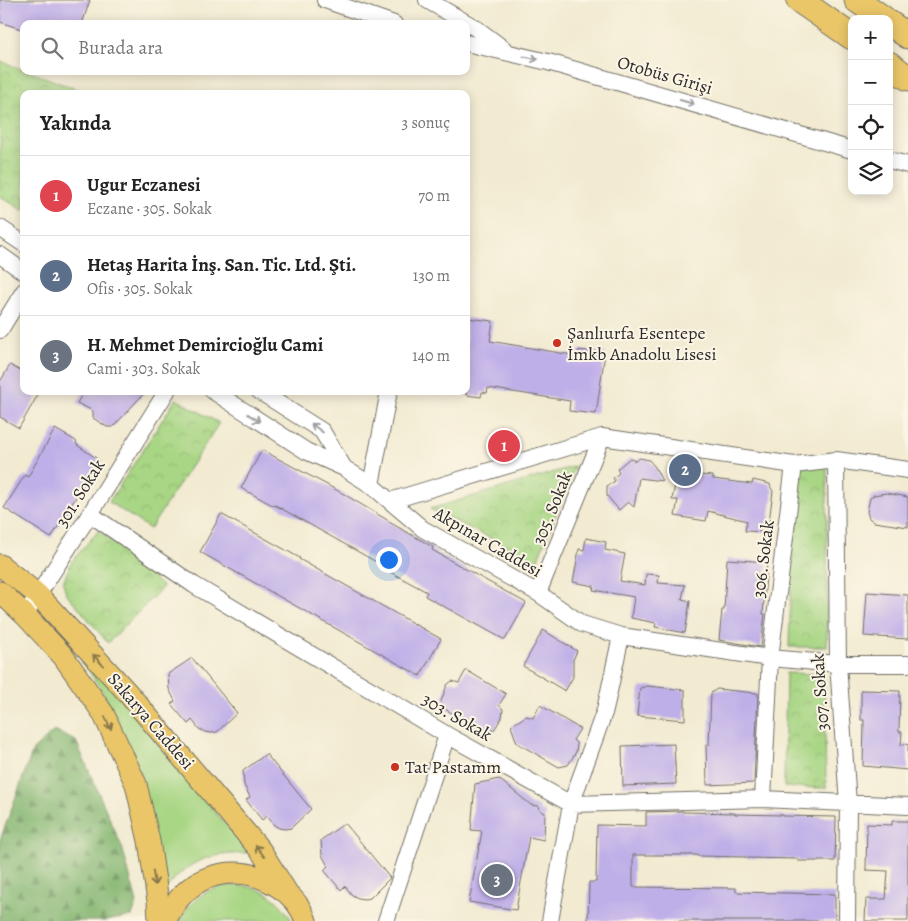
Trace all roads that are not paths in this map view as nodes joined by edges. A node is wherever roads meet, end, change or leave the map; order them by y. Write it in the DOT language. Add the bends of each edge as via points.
graph roads {
  1 [pos="326,0"];
  2 [pos="427,0"];
  3 [pos="799,0"];
  4 [pos="857,0"];
  5 [pos="878,15"];
  6 [pos="383,20"];
  7 [pos="463,20"];
  8 [pos="470,24"];
  9 [pos="893,26"];
  10 [pos="848,34"];
  11 [pos="908,36"];
  12 [pos="470,44"];
  13 [pos="509,53"];
  14 [pos="893,67"];
  15 [pos="908,78"];
  16 [pos="848,149"];
  17 [pos="893,161"];
  18 [pos="908,165"];
  19 [pos="0,228"];
  20 [pos="20,241"];
  21 [pos="0,255"];
  22 [pos="20,269"];
  23 [pos="20,298"];
  24 [pos="0,330"];
  25 [pos="164,395"];
  26 [pos="219,395"];
  27 [pos="265,395"];
  28 [pos="388,395"];
  29 [pos="602,437"];
  30 [pos="836,460"];
  31 [pos="794,464"];
  32 [pos="344,468"];
  33 [pos="908,470"];
  34 [pos="371,485"];
  35 [pos="390,500"];
  36 [pos="90,514"];
  37 [pos="0,564"];
  38 [pos="0,592"];
  39 [pos="538,593"];
  40 [pos="38,595"];
  41 [pos="25,615"];
  42 [pos="621,636"];
  43 [pos="770,658"];
  44 [pos="838,664"];
  45 [pos="908,664"];
  46 [pos="447,735"];
  47 [pos="763,799"];
  48 [pos="848,802"];
  49 [pos="571,804"];
  50 [pos="908,806"];
  51 [pos="286,891"];
  52 [pos="310,919"];
  53 [pos="160,921"];
  54 [pos="166,921"];
  55 [pos="386,921"];
  56 [pos="550,921"];
  57 [pos="847,921"];
  1 -- 6 [label="street"];
  2 -- 7 [label="street"];
  3 -- 10 [label="highway"];
  4 -- 5 [label="highway"];
  8 -- 13 [label="street"];
  9 -- 11 [label="highway"];
  12 -- 13 [label="street, Otobüs Girişi"];
  13 -- 16 [label="street, Otobüs Girişi, one-way" via="558,64"];
  14 -- 15 [label="highway"];
  17 -- 18 [label="street"];
  19 -- 20 [label="street"];
  21 -- 22 [label="street"];
  23 -- 24 [label="street"];
  25 -- 36 [label="street, 301. Sokak"];
  26 -- 32 [label="street, Akpınar Caddesi, one-way" via="306,451"];
  32 -- 27 [label="street, Akpınar Caddesi, one-way" via="322,431"];
  28 -- 34 [label="street"];
  29 -- 31 [label="street"];
  29 -- 35 [label="street"];
  29 -- 39 [label="street, 305. Sokak"];
  30 -- 31 [label="street"];
  30 -- 33 [label="street"];
  30 -- 44 [label="street, 307. Sokak"];
  31 -- 43 [label="street, 306. Sokak"];
  32 -- 34 [label="street, Akpınar Caddesi"];
  34 -- 35 [label="street, Akpınar Caddesi"];
  35 -- 39 [label="street, Akpınar Caddesi" via="422,529"];
  36 -- 40 [label="street, 301. Sokak"];
  36 -- 46 [label="street, 303. Sokak" via="194,586"];
  37 -- 40 [label="main road, Sakarya Caddesi"];
  38 -- 41 [label="main road, Sakarya Caddesi"];
  39 -- 42 [label="street, Akpınar Caddesi" via="582,624"];
  40 -- 41 [label="street, 301. Sokak"];
  51 -- 40 [label="main road, Sakarya Caddesi, one-way" via="260,851 126,691"];
  41 -- 53 [label="main road, Sakarya Caddesi, one-way" via="63,656 103,713 136,784 149,841"];
  42 -- 43 [label="street"];
  42 -- 49 [label="street" via="605,710"];
  43 -- 44 [label="street"];
  43 -- 47 [label="street, 306. Sokak"];
  44 -- 45 [label="street"];
  44 -- 48 [label="street, 307. Sokak"];
  46 -- 49 [label="street, 303. Sokak"];
  46 -- 55 [label="street"];
  47 -- 48 [label="street"];
  47 -- 49 [label="street"];
  48 -- 50 [label="street"];
  48 -- 57 [label="street, 307. Sokak"];
  49 -- 56 [label="street"];
  51 -- 52 [label="main road, Sakarya Caddesi"];
  51 -- 54 [label="main road" via="252,874 221,874 199,882 180,896"];
}
